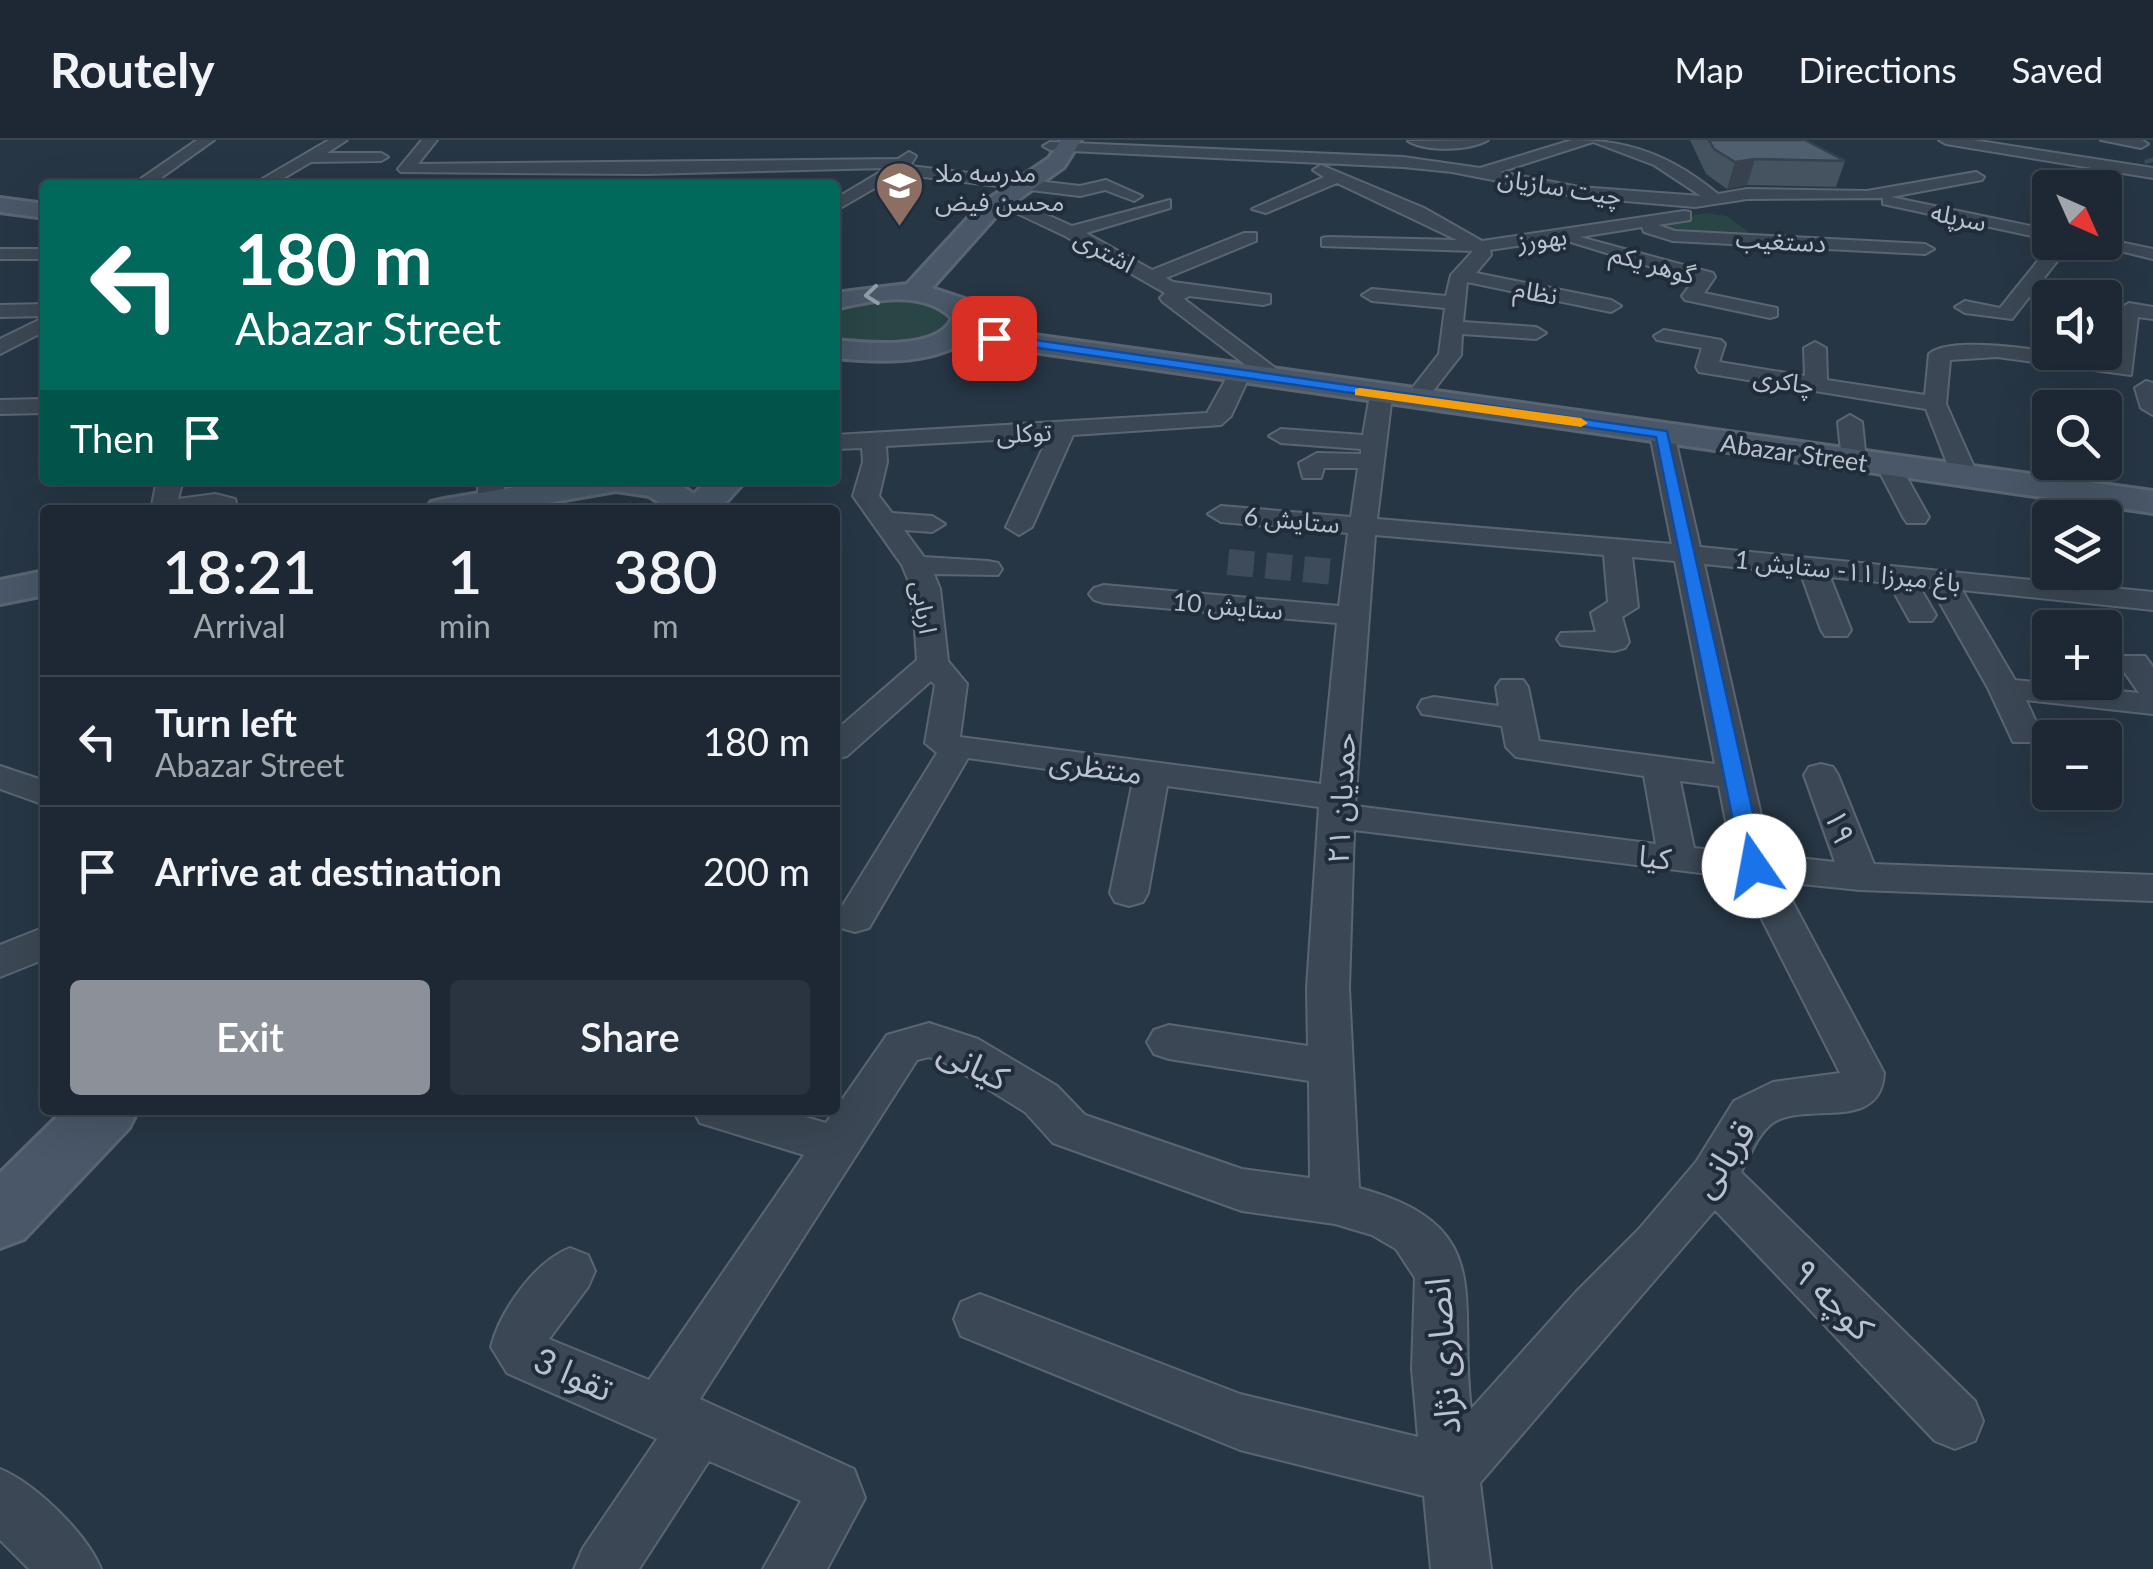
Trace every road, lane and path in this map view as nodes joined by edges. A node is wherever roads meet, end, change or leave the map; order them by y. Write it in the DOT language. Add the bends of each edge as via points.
graph roads {
  1 [pos="207,140"];
  2 [pos="340,140"];
  3 [pos="430,140"];
  4 [pos="1099,140"];
  5 [pos="1360,140"];
  6 [pos="1398,140"];
  7 [pos="1481,140"];
  8 [pos="1587,140"];
  9 [pos="1599,140"];
  10 [pos="1950,140"];
  11 [pos="2108,140"];
  12 [pos="1061,142"];
  13 [pos="1532,142"];
  14 [pos="2140,142"];
  15 [pos="1256,144"];
  16 [pos="1999,144"];
  17 [pos="1122,146"];
  18 [pos="1565,147"];
  19 [pos="1212,151"];
  20 [pos="604,154"];
  21 [pos="722,154"];
  22 [pos="1275,155"];
  23 [pos="381,157"];
  24 [pos="309,158"];
  25 [pos="2152,158"];
  26 [pos="904,160"];
  27 [pos="794,165"];
  28 [pos="736,166"];
  29 [pos="577,168"];
  30 [pos="708,168"];
  31 [pos="1204,168"];
  32 [pos="1480,173"];
  33 [pos="2153,173"];
  34 [pos="1338,177"];
  35 [pos="1847,177"];
  36 [pos="1976,177"];
  37 [pos="147,180"];
  38 [pos="269,180"];
  39 [pos="559,180"];
  40 [pos="727,180"];
  41 [pos="785,180"];
  42 [pos="1011,192"];
  43 [pos="1134,196"];
  44 [pos="1868,196"];
  45 [pos="840,203"];
  46 [pos="1164,204"];
  47 [pos="1704,204"];
  48 [pos="0,205"];
  49 [pos="1260,208"];
  50 [pos="40,210"];
  51 [pos="1638,224"];
  52 [pos="2032,231"];
  53 [pos="1071,232"];
  54 [pos="1558,236"];
  55 [pos="1250,237"];
  56 [pos="1758,239"];
  57 [pos="1815,241"];
  58 [pos="1328,242"];
  59 [pos="1383,244"];
  60 [pos="1481,246"];
  61 [pos="2122,248"];
  62 [pos="1925,249"];
  63 [pos="0,254"];
  64 [pos="40,254"];
  65 [pos="2153,254"];
  66 [pos="2052,260"];
  67 [pos="1836,262"];
  68 [pos="1380,268"];
  69 [pos="1460,276"];
  70 [pos="1163,282"];
  71 [pos="912,294"];
  72 [pos="1372,295"];
  73 [pos="1263,299"];
  74 [pos="1972,299"];
  75 [pos="840,300"];
  76 [pos="1455,303"];
  77 [pos="1611,306"];
  78 [pos="40,310"];
  79 [pos="0,311"];
  80 [pos="1770,312"];
  81 [pos="2153,313"];
  82 [pos="2122,319"];
  83 [pos="2128,320"];
  84 [pos="40,327"];
  85 [pos="1454,327"];
  86 [pos="959,332"];
  87 [pos="1536,333"];
  88 [pos="1664,336"];
  89 [pos="0,348"];
  90 [pos="1815,348"];
  91 [pos="842,358"];
  92 [pos="1238,376"];
  93 [pos="1282,381"];
  94 [pos="1816,385"];
  95 [pos="1398,397"];
  96 [pos="1934,404"];
  97 [pos="0,406"];
  98 [pos="40,406"];
  99 [pos="1850,422"];
  100 [pos="1063,430"];
  101 [pos="1662,434"];
  102 [pos="1281,436"];
  103 [pos="874,439"];
  104 [pos="840,442"];
  105 [pos="1374,452"];
  106 [pos="1854,460"];
  107 [pos="1888,465"];
  108 [pos="1312,473"];
  109 [pos="1965,476"];
  110 [pos="561,485"];
  111 [pos="648,485"];
  112 [pos="723,485"];
  113 [pos="491,491"];
  114 [pos="2153,502"];
  115 [pos="196,505"];
  116 [pos="226,505"];
  117 [pos="456,505"];
  118 [pos="689,505"];
  119 [pos="702,505"];
  120 [pos="1221,514"];
  121 [pos="1916,516"];
  122 [pos="881,520"];
  123 [pos="932,524"];
  124 [pos="1364,525"];
  125 [pos="1019,527"];
  126 [pos="1616,547"];
  127 [pos="1688,554"];
  128 [pos="916,565"];
  129 [pos="1812,566"];
  130 [pos="988,568"];
  131 [pos="1899,575"];
  132 [pos="1941,579"];
  133 [pos="40,585"];
  134 [pos="0,592"];
  135 [pos="1104,594"];
  136 [pos="2153,601"];
  137 [pos="1921,615"];
  138 [pos="1353,616"];
  139 [pos="1836,630"];
  140 [pos="1572,639"];
  141 [pos="934,663"];
  142 [pos="2134,663"];
  143 [pos="2004,688"];
  144 [pos="2153,690"];
  145 [pos="2153,704"];
  146 [pos="1434,707"];
  147 [pos="2025,735"];
  148 [pos="840,745"];
  149 [pos="958,747"];
  150 [pos="1162,764"];
  151 [pos="1660,766"];
  152 [pos="1821,775"];
  153 [pos="0,777"];
  154 [pos="1735,777"];
  155 [pos="40,792"];
  156 [pos="1338,807"];
  157 [pos="1677,859"];
  158 [pos="1754,866"];
  159 [pos="1860,877"];
  160 [pos="2153,888"];
  161 [pos="1129,893"];
  162 [pos="854,918"];
  163 [pos="40,944"];
  164 [pos="0,962"];
  165 [pos="1170,1042"];
  166 [pos="1330,1067"];
  167 [pos="101,1115"];
  168 [pos="733,1115"];
  169 [pos="838,1146"];
  170 [pos="1713,1176"];
  171 [pos="1335,1203"];
  172 [pos="0,1218"];
  173 [pos="570,1271"];
  174 [pos="980,1319"];
  175 [pos="680,1418"];
  176 [pos="1956,1421"];
  177 [pos="1451,1474"];
  178 [pos="0,1498"];
  179 [pos="71,1569"];
  180 [pos="604,1569"];
  181 [pos="793,1569"];
  182 [pos="1460,1569"];
  1 -- 37 [label="street"];
  2 -- 24 [label="street"];
  3 -- 29 [label="street" via="406,169"];
  4 -- 17 [label="street"];
  5 -- 15 [label="street" via="1346,146"];
  6 -- 7 [label="street"];
  8 -- 18 [label="street"];
  9 -- 47 [label="street" via="1685,175"];
  10 -- 16 [label="street"];
  11 -- 14 [label="street"];
  12 -- 17 [label="street"];
  12 -- 42 [label="main road" via="1038,178"];
  13 -- 18 [label="street"];
  14 -- 25 [label="street"];
  15 -- 19 [label="street"];
  15 -- 22 [label="street, چیت سازیان"];
  16 -- 33 [label="street"];
  17 -- 19 [label="street"];
  18 -- 32 [label="street"];
  19 -- 31 [label="street"];
  20 -- 29 [label="street"];
  21 -- 30 [label="street"];
  22 -- 32 [label="street, چیت سازیان"];
  22 -- 34 [label="street"];
  23 -- 24 [label="street"];
  24 -- 38 [label="street"];
  26 -- 27 [label="street" via="821,158"];
  26 -- 42 [label="street"];
  26 -- 45 [label="street"];
  27 -- 28 [label="street"];
  27 -- 41 [label="street"];
  28 -- 30 [label="street"];
  28 -- 40 [label="street"];
  29 -- 30 [label="street"];
  29 -- 39 [label="street"];
  32 -- 47 [label="street, چیت سازیان" via="1578,192"];
  34 -- 49 [label="street"];
  34 -- 60 [label="street"];
  35 -- 44 [label="street"];
  36 -- 44 [label="street"];
  42 -- 43 [label="street" via="1106,185"];
  42 -- 53 [label="street, اشتری"];
  42 -- 71 [label="main road"];
  44 -- 47 [label="street, چیت سازیان"];
  44 -- 52 [label="street, سرپله"];
  46 -- 53 [label="street"];
  47 -- 51 [label="street, بهورز"];
  47 -- 56 [label="street"];
  48 -- 50 [label="main road"];
  51 -- 54 [label="street, بهورز"];
  51 -- 56 [label="street, دستغیب" via="1672,236"];
  53 -- 70 [label="street, اشتری"];
  54 -- 60 [label="street, بهورز"];
  54 -- 80 [label="street, گوهر یکم" via="1706,277 1692,296"];
  55 -- 70 [label="street"];
  56 -- 57 [label="street, دستغیب"];
  57 -- 62 [label="street, دستغیب"];
  57 -- 67 [label="street"];
  58 -- 59 [label="street, بهورز"];
  59 -- 60 [label="street, بهورز"];
  59 -- 68 [label="street"];
  60 -- 69 [label="street" via="1482,255"];
  61 -- 65 [label="street"];
  63 -- 64 [label="street"];
  66 -- 74 [label="street" via="2026,301"];
  69 -- 76 [label="street"];
  69 -- 77 [label="street, نظام"];
  70 -- 73 [label="street"];
  70 -- 93 [label="street" via="1180,294 1170,298"];
  71 -- 75 [label="main road, one-way"];
  71 -- 86 [label="main road" via="960,308 967,316"];
  72 -- 76 [label="street"];
  76 -- 85 [label="street"];
  78 -- 79 [label="street"];
  81 -- 83 [label="street" via="2129,309"];
  82 -- 83 [label="street"];
  83 -- 96 [label="street" via="2123,370 1953,351 1940,354"];
  84 -- 89 [label="street"];
  85 -- 87 [label="street"];
  85 -- 95 [label="street" via="1446,361"];
  86 -- 91 [label="main road" via="905,351"];
  86 -- 92 [label="main road, Abazar Street"];
  88 -- 94 [label="street, چاکری" via="1714,344 1707,367"];
  90 -- 94 [label="street"];
  92 -- 93 [label="main road, Abazar Street"];
  92 -- 100 [label="street, توکلی" via="1213,420"];
  93 -- 95 [label="main road, Abazar Street"];
  94 -- 96 [label="street, چاکری"];
  95 -- 101 [label="main road, Abazar Street"];
  95 -- 105 [label="street, حمدیان ۲۱"];
  96 -- 109 [label="street"];
  97 -- 98 [label="street"];
  99 -- 106 [label="street"];
  100 -- 103 [label="street, توکلی"];
  100 -- 125 [label="street"];
  101 -- 106 [label="main road, Abazar Street"];
  101 -- 127 [label="street"];
  102 -- 105 [label="street"];
  103 -- 104 [label="street, توکلی"];
  103 -- 122 [label="street, اربابی" via="876,462 865,490"];
  105 -- 108 [label="street" via="1317,460"];
  105 -- 124 [label="street, حمدیان ۲۱"];
  106 -- 107 [label="main road, Abazar Street"];
  107 -- 109 [label="main road, Abazar Street"];
  107 -- 121 [label="street"];
  109 -- 114 [label="main road, Abazar Street"];
  110 -- 113 [label="main road"];
  111 -- 118 [label="main road"];
  112 -- 119 [label="main road"];
  113 -- 117 [label="main road"];
  115 -- 116 [label="street"];
  120 -- 124 [label="street, ستایش 6"];
  122 -- 123 [label="street"];
  122 -- 128 [label="street, اربابی"];
  124 -- 126 [label="street, باغ میرزا ۱۱- ستایش 1"];
  124 -- 138 [label="street, حمدیان ۲۱"];
  126 -- 127 [label="street, باغ میرزا ۱۱- ستایش 1"];
  126 -- 140 [label="street" via="1623,606 1606,613 1614,642"];
  127 -- 129 [label="street, باغ میرزا ۱۱- ستایش 1"];
  127 -- 154 [label="street"];
  128 -- 130 [label="street"];
  128 -- 141 [label="street, اربابی" via="926,590"];
  129 -- 131 [label="street, باغ میرزا ۱۱- ستایش 1"];
  129 -- 139 [label="street"];
  131 -- 132 [label="street, باغ میرزا ۱۱- ستایش 1"];
  131 -- 137 [label="street"];
  132 -- 136 [label="street, باغ میرزا ۱۱- ستایش 1"];
  132 -- 143 [label="street"];
  133 -- 134 [label="main road"];
  135 -- 138 [label="street, ستایش 10"];
  138 -- 156 [label="street, حمدیان ۲۱"];
  141 -- 148 [label="street, اربابی"];
  141 -- 149 [label="street" via="951,684 942,742"];
  142 -- 144 [label="street"];
  143 -- 145 [label="street"];
  143 -- 147 [label="street"];
  146 -- 151 [label="street" via="1516,702 1528,750"];
  149 -- 150 [label="street, منتظری"];
  149 -- 162 [label="street"];
  150 -- 156 [label="street, منتظری"];
  150 -- 161 [label="street"];
  151 -- 154 [label="street"];
  151 -- 157 [label="street"];
  152 -- 159 [label="street, ۱۹"];
  153 -- 155 [label="street"];
  154 -- 158 [label="street"];
  156 -- 157 [label="street, کیا"];
  156 -- 166 [label="street, حمدیان ۲۱"];
  157 -- 158 [label="street, کیا"];
  158 -- 159 [label="street, کیا"];
  158 -- 170 [label="street, قربانی" via="1862,1073 1862,1086 1853,1093 1757,1107"];
  159 -- 160 [label="street, کیا"];
  163 -- 164 [label="street"];
  165 -- 166 [label="street"];
  166 -- 171 [label="street, حمدیان ۲۱"];
  167 -- 172 [label="main road"];
  168 -- 169 [label="street"];
  169 -- 171 [label="street, کیانی" via="902,1047 928,1040 962,1051 1021,1086 1069,1129 1242,1190"];
  169 -- 175 [label="street, کیانی"];
  170 -- 176 [label="street, کوچه ۹"];
  170 -- 177 [label="street, قربانی"];
  171 -- 177 [label="street, انصاری نژاد" via="1385,1216 1414,1233 1441,1274 1439,1369"];
  173 -- 175 [label="street, تقوا 3" via="518,1347"];
  174 -- 177 [label="street" via="1240,1422"];
  175 -- 180 [label="street, کیانی"];
  175 -- 181 [label="street" via="834,1489 836,1498"];
  177 -- 182 [label="street, انصاری نژاد"];
  178 -- 179 [label="street"];
}
